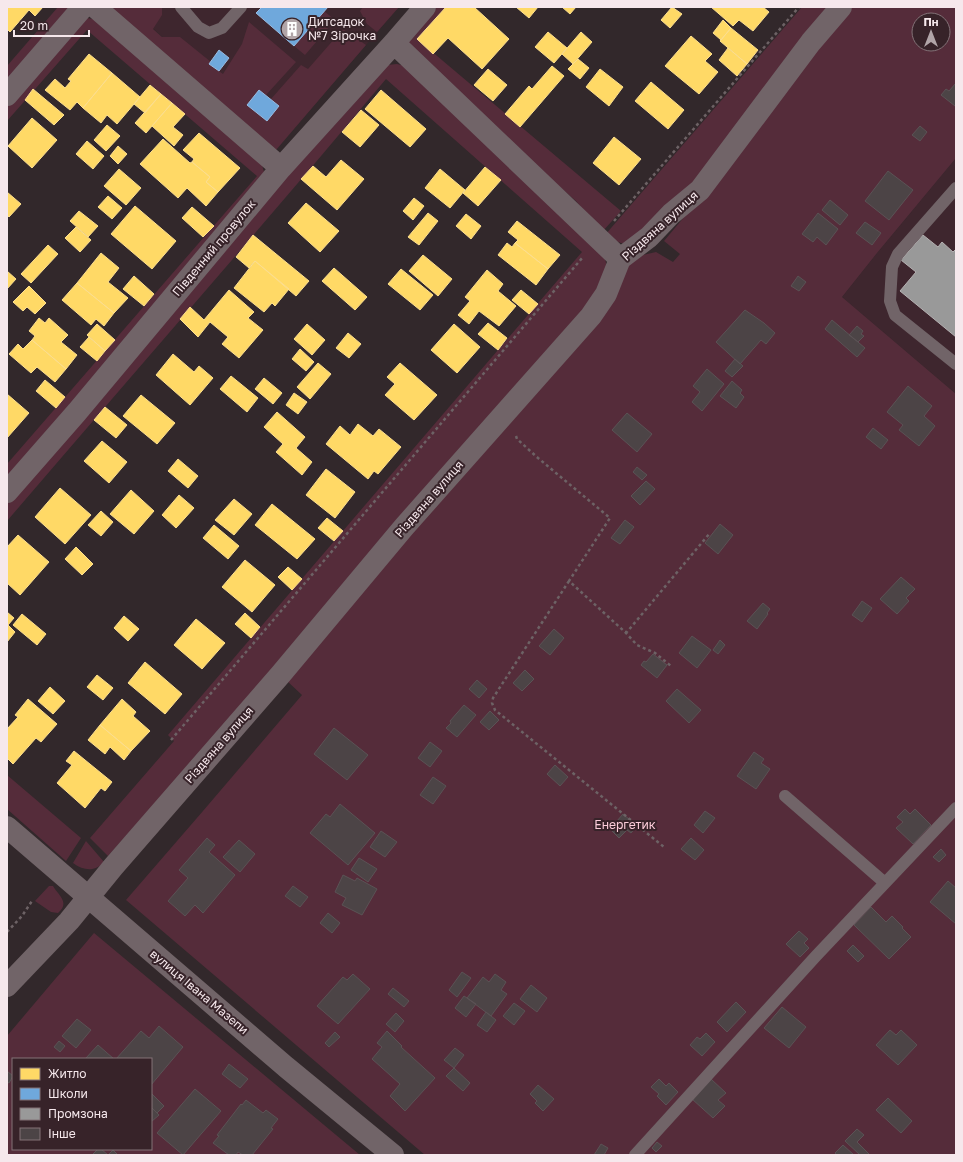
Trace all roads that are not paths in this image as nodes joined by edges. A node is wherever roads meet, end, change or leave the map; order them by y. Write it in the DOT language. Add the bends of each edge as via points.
graph roads {
  1 [pos="83,7"];
  2 [pos="95,7"];
  3 [pos="181,7"];
  4 [pos="241,7"];
  5 [pos="425,7"];
  6 [pos="842,7"];
  7 [pos="394,43"];
  8 [pos="7,95"];
  9 [pos="281,168"];
  10 [pos="956,188"];
  11 [pos="620,259"];
  12 [pos="956,364"];
  13 [pos="7,492"];
  14 [pos="785,796"];
  15 [pos="956,808"];
  16 [pos="7,827"];
  17 [pos="885,883"];
  18 [pos="88,897"];
  19 [pos="7,986"];
  20 [pos="383,1152"];
  21 [pos="635,1155"];
  1 -- 8 [label="street"];
  2 -- 9 [label="street"];
  3 -- 4 [label="lane" via="198,27 209,33 222,28"];
  5 -- 7 [label="street, Південний провулок"];
  6 -- 11 [label="street, Різдвяна вулиця" via="811,42 700,190 671,214 649,237"];
  7 -- 9 [label="street, Південний провулок"];
  7 -- 11 [label="street"];
  9 -- 13 [label="street, Південний провулок"];
  10 -- 12 [label="lane" via="898,254 892,267 890,301 895,315"];
  11 -- 18 [label="street, Різдвяна вулиця" via="606,294 592,316 404,527"];
  14 -- 17 [label="lane"];
  15 -- 17 [label="lane"];
  16 -- 18 [label="street, вулиця Івана Мазепи"];
  17 -- 21 [label="lane"];
  18 -- 19 [label="street, Різдвяна вулиця" via="69,921"];
  18 -- 20 [label="street, вулиця Івана Мазепи"];
}
